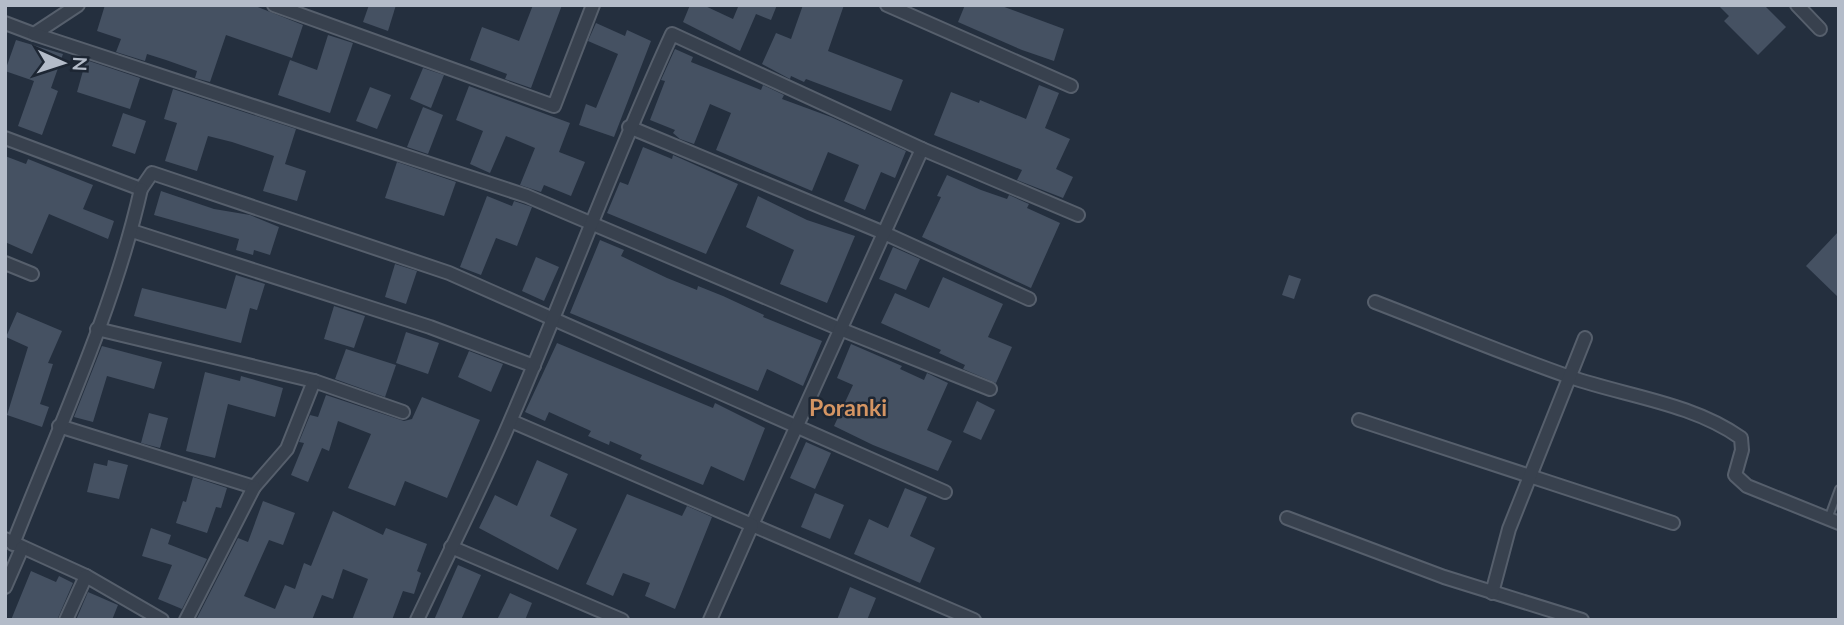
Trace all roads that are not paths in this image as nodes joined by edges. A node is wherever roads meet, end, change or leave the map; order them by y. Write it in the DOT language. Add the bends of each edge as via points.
graph roads {
  1 [pos="79,5"];
  2 [pos="274,5"];
  3 [pos="593,5"];
  4 [pos="887,5"];
  5 [pos="1797,5"];
  6 [pos="6,25"];
  7 [pos="1820,29"];
  8 [pos="34,34"];
  9 [pos="1072,86"];
  10 [pos="629,127"];
  11 [pos="5,138"];
  12 [pos="922,149"];
  13 [pos="141,189"];
  14 [pos="1078,215"];
  15 [pos="593,223"];
  16 [pos="132,231"];
  17 [pos="884,233"];
  18 [pos="5,263"];
  19 [pos="32,274"];
  20 [pos="1029,299"];
  21 [pos="1375,302"];
  22 [pos="553,320"];
  23 [pos="97,329"];
  24 [pos="840,329"];
  25 [pos="1585,338"];
  26 [pos="534,366"];
  27 [pos="1570,377"];
  28 [pos="314,381"];
  29 [pos="990,389"];
  30 [pos="403,412"];
  31 [pos="1359,420"];
  32 [pos="511,421"];
  33 [pos="794,425"];
  34 [pos="59,426"];
  35 [pos="1531,477"];
  36 [pos="254,487"];
  37 [pos="1839,489"];
  38 [pos="945,492"];
  39 [pos="1287,518"];
  40 [pos="1833,521"];
  41 [pos="1673,523"];
  42 [pos="752,525"];
  43 [pos="14,543"];
  44 [pos="451,547"];
  45 [pos="86,576"];
  46 [pos="5,587"];
  47 [pos="1492,593"];
  48 [pos="66,620"];
  49 [pos="162,620"];
  50 [pos="186,620"];
  51 [pos="417,620"];
  52 [pos="622,620"];
  53 [pos="709,620"];
  54 [pos="974,620"];
  55 [pos="1582,620"];
  1 -- 8 [label="street"];
  2 -- 3 [label="street" via="554,106"];
  4 -- 9 [label="street"];
  5 -- 7 [label="street"];
  6 -- 8 [label="street"];
  8 -- 15 [label="street" via="527,196"];
  10 -- 12 [label="street" via="672,34"];
  10 -- 15 [label="street"];
  10 -- 17 [label="street"];
  11 -- 13 [label="street"];
  12 -- 14 [label="street"];
  12 -- 17 [label="street"];
  13 -- 16 [label="street"];
  13 -- 22 [label="street" via="152,173 449,272"];
  15 -- 22 [label="street"];
  15 -- 24 [label="street"];
  16 -- 23 [label="street"];
  16 -- 26 [label="street" via="430,327"];
  17 -- 20 [label="street"];
  17 -- 24 [label="street"];
  18 -- 19 [label="street"];
  21 -- 27 [label="street"];
  22 -- 26 [label="street"];
  22 -- 33 [label="street"];
  23 -- 28 [label="street"];
  23 -- 34 [label="street"];
  24 -- 29 [label="street"];
  24 -- 33 [label="street"];
  25 -- 27 [label="street"];
  26 -- 32 [label="street"];
  27 -- 35 [label="street"];
  27 -- 40 [label="street" via="1690,412 1733,432 1741,438 1742,450 1735,475 1747,486"];
  28 -- 30 [label="street"];
  28 -- 36 [label="street" via="287,449"];
  31 -- 35 [label="street"];
  32 -- 42 [label="street"];
  32 -- 44 [label="street"];
  33 -- 38 [label="street"];
  33 -- 42 [label="street"];
  34 -- 36 [label="street"];
  34 -- 43 [label="street"];
  35 -- 41 [label="street"];
  35 -- 47 [label="street" via="1509,529"];
  36 -- 50 [label="street"];
  37 -- 40 [label="lane"];
  39 -- 47 [label="street"];
  42 -- 53 [label="street"];
  42 -- 54 [label="street"];
  43 -- 45 [label="street"];
  43 -- 46 [label="street"];
  44 -- 51 [label="street"];
  44 -- 52 [label="street"];
  45 -- 48 [label="street"];
  45 -- 49 [label="street"];
  47 -- 55 [label="street"];
}
